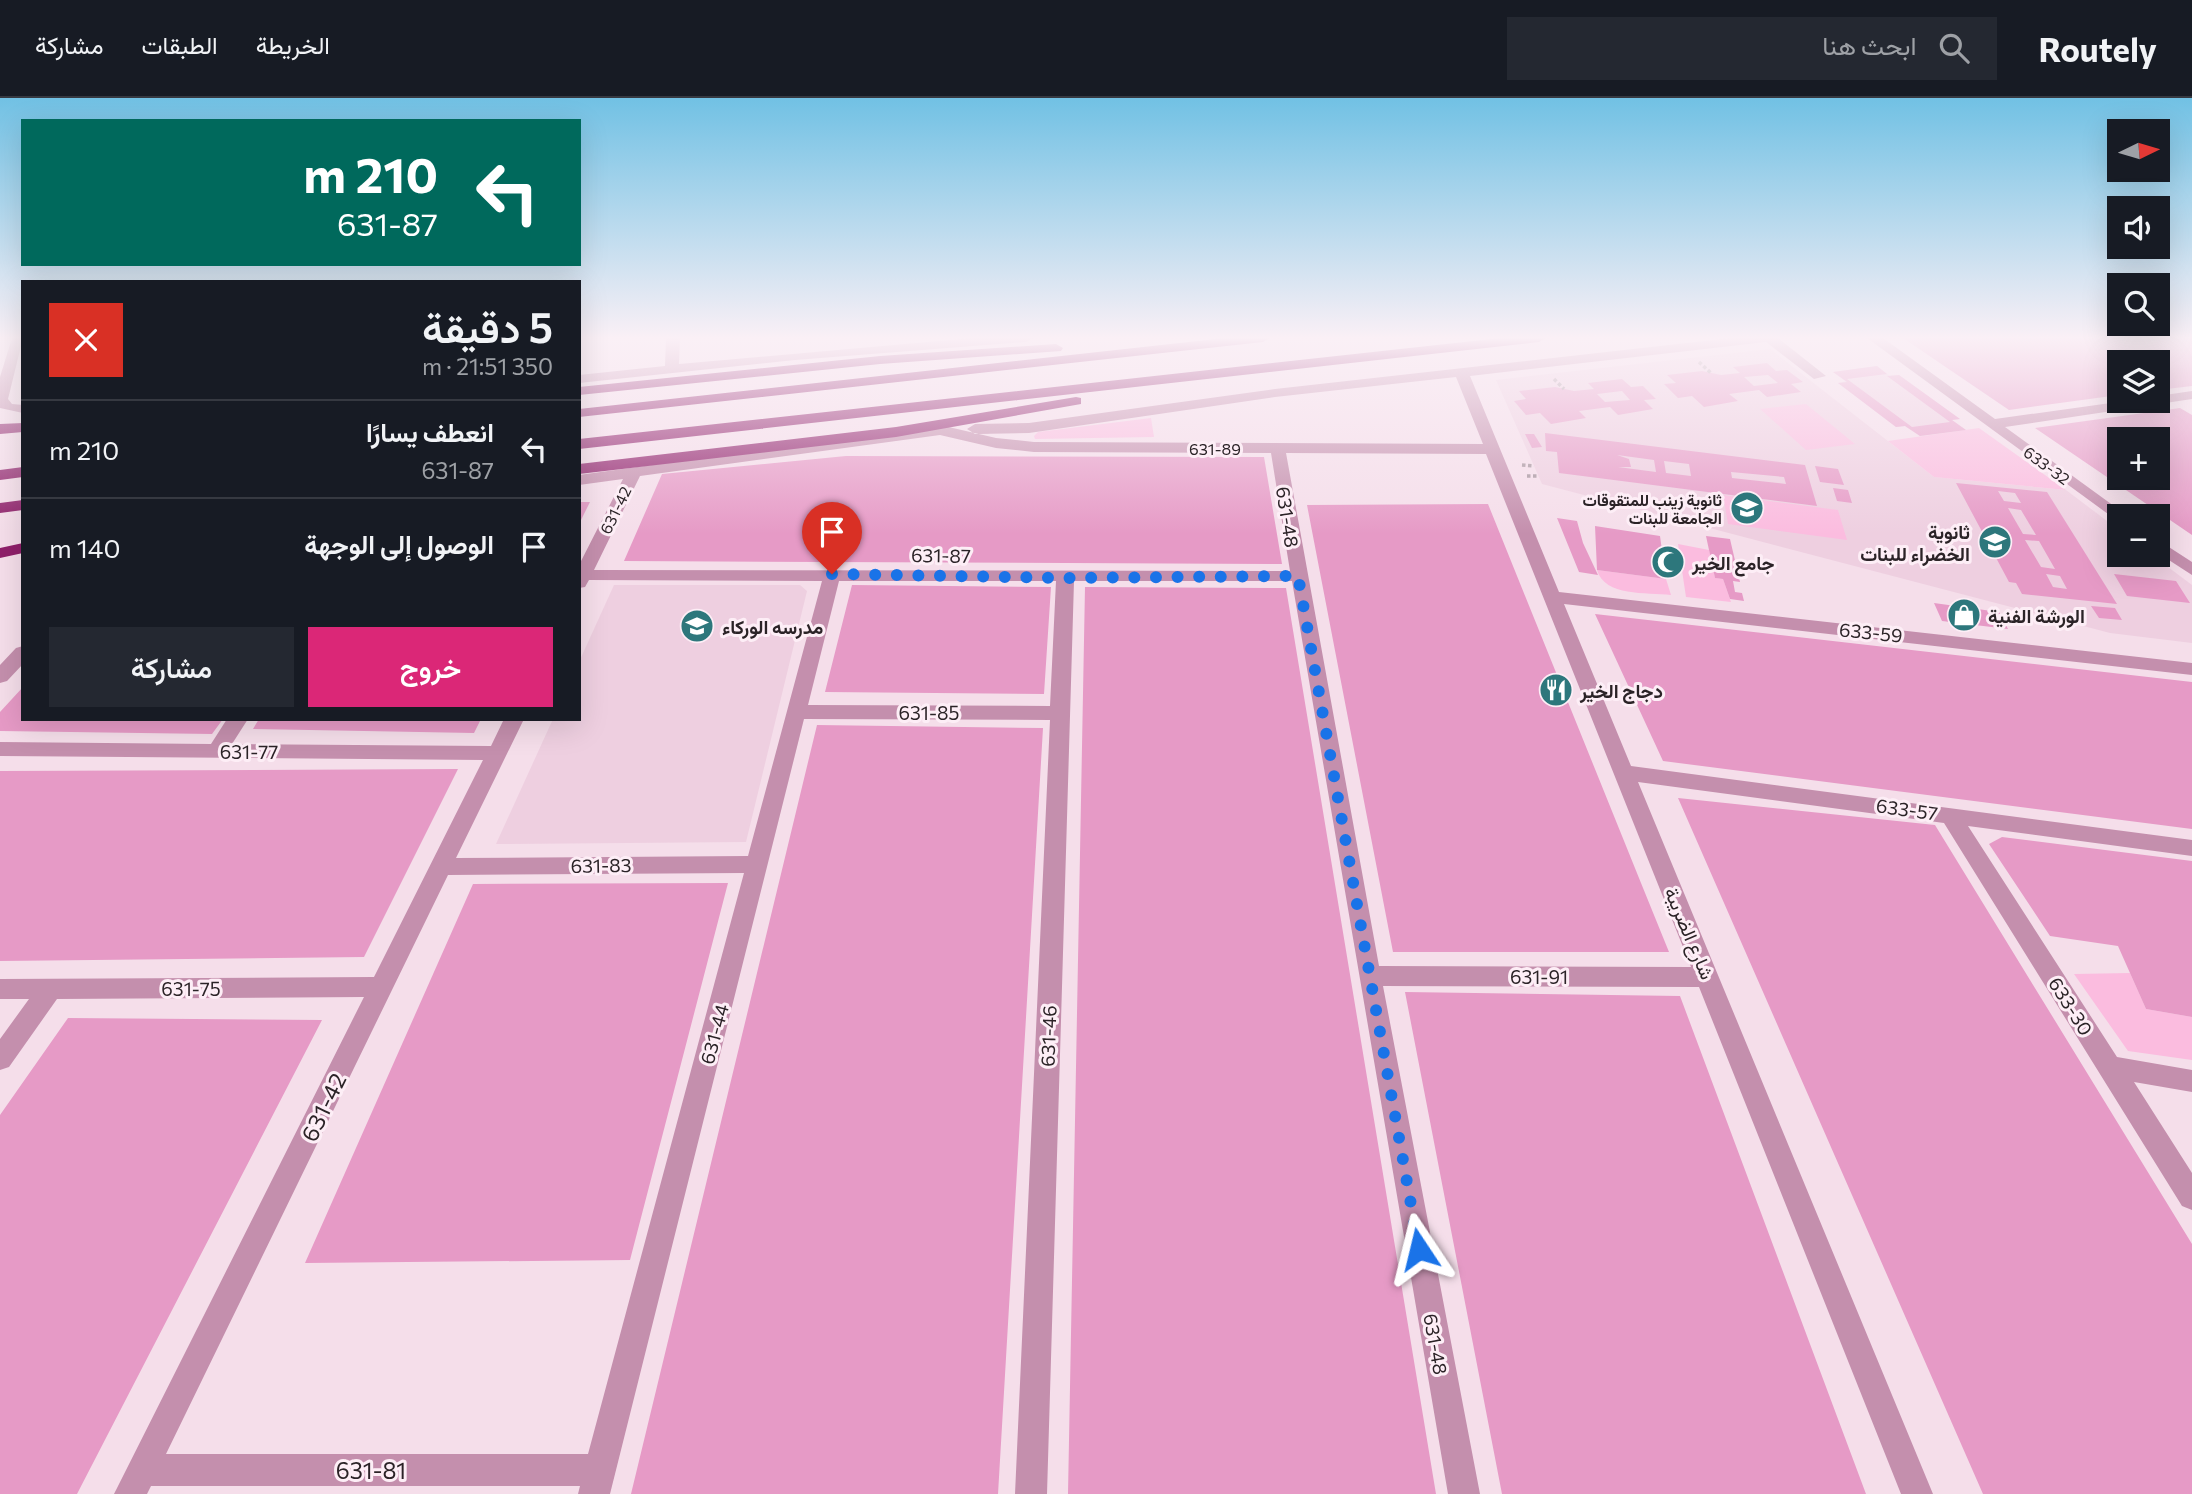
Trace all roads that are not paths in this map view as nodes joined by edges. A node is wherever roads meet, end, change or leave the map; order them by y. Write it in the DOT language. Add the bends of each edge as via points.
graph roads {
  1 [pos="3,403"];
  2 [pos="669,403"];
  3 [pos="951,403"];
  4 [pos="1060,403"];
  5 [pos="1200,403"];
  6 [pos="1473,403"];
  7 [pos="1963,403"];
  8 [pos="2107,407"];
  9 [pos="21,409"];
  10 [pos="581,413"];
  11 [pos="1991,424"];
  12 [pos="21,426"];
  13 [pos="0,427"];
  14 [pos="940,430"];
  15 [pos="895,432"];
  16 [pos="581,444"];
  17 [pos="1278,449"];
  18 [pos="1491,449"];
  19 [pos="581,469"];
  20 [pos="21,472"];
  21 [pos="0,475"];
  22 [pos="632,475"];
  23 [pos="581,480"];
  24 [pos="21,505"];
  25 [pos="0,508"];
  26 [pos="2107,508"];
  27 [pos="21,548"];
  28 [pos="0,553"];
  29 [pos="2170,554"];
  30 [pos="2192,570"];
  31 [pos="832,574"];
  32 [pos="1298,576"];
  33 [pos="1065,578"];
  34 [pos="581,579"];
  35 [pos="1550,597"];
  36 [pos="21,654"];
  37 [pos="2192,669"];
  38 [pos="0,677"];
  39 [pos="797,712"];
  40 [pos="1060,713"];
  41 [pos="237,721"];
  42 [pos="513,721"];
  43 [pos="0,749"];
  44 [pos="215,751"];
  45 [pos="498,753"];
  46 [pos="1621,772"];
  47 [pos="1950,815"];
  48 [pos="2192,848"];
  49 [pos="759,864"];
  50 [pos="442,867"];
  51 [pos="1369,976"];
  52 [pos="1709,977"];
  53 [pos="382,987"];
  54 [pos="0,989"];
  55 [pos="50,989"];
  56 [pos="0,1059"];
  57 [pos="2110,1067"];
  58 [pos="2192,1081"];
  59 [pos="2192,1197"];
  60 [pos="136,1482"];
  61 [pos="597,1482"];
  62 [pos="1031,1494"];
  63 [pos="1464,1494"];
  64 [pos="1917,1494"];
  1 -- 9 [label="street"];
  2 -- 10 [label="highway"];
  3 -- 16 [label="highway"];
  4 -- 15 [label="highway"];
  5 -- 14 [label="street" via="1029,428"];
  6 -- 18 [label="street, شارع الضريبة"];
  7 -- 11 [label="street, 633-32"];
  8 -- 11 [label="street"];
  11 -- 26 [label="street, 633-32"];
  12 -- 13 [label="highway"];
  14 -- 15 [label="street"];
  14 -- 17 [label="street, 631-89" via="1034,447"];
  14 -- 22 [label="street"];
  15 -- 19 [label="highway"];
  17 -- 18 [label="street, 631-89"];
  17 -- 32 [label="street, 631-48"];
  18 -- 35 [label="street, شارع الضريبة"];
  20 -- 21 [label="highway"];
  22 -- 23 [label="street"];
  22 -- 34 [label="street, 631-42"];
  24 -- 25 [label="highway"];
  27 -- 28 [label="highway"];
  29 -- 30 [label="street"];
  31 -- 33 [label="street, 631-87"];
  31 -- 34 [label="street, 631-87"];
  31 -- 39 [label="street, 631-44"];
  32 -- 33 [label="street, 631-87"];
  32 -- 51 [label="street, 631-48"];
  33 -- 40 [label="street, 631-46"];
  35 -- 37 [label="street, 633-59"];
  35 -- 46 [label="street, شارع الضريبة"];
  36 -- 38 [label="street"];
  39 -- 40 [label="street, 631-85"];
  39 -- 49 [label="street, 631-44"];
  40 -- 62 [label="street, 631-46"];
  41 -- 44 [label="street"];
  42 -- 45 [label="street, 631-42"];
  43 -- 44 [label="street, 631-77"];
  44 -- 45 [label="street, 631-77"];
  45 -- 50 [label="street, 631-42"];
  46 -- 47 [label="street, 633-57"];
  46 -- 52 [label="street, شارع الضريبة"];
  47 -- 48 [label="street, 633-57"];
  47 -- 57 [label="street, 633-30"];
  49 -- 50 [label="street, 631-83"];
  49 -- 61 [label="street, 631-44"];
  50 -- 53 [label="street, 631-42"];
  51 -- 52 [label="street, 631-91"];
  51 -- 63 [label="street, 631-48"];
  52 -- 64 [label="street, شارع الضريبة"];
  53 -- 55 [label="street, 631-75"];
  53 -- 60 [label="street, 631-42"];
  54 -- 55 [label="street, 631-75"];
  55 -- 56 [label="street"];
  57 -- 58 [label="street"];
  57 -- 59 [label="street, 633-30"];
  60 -- 61 [label="street, 631-81"];
}
